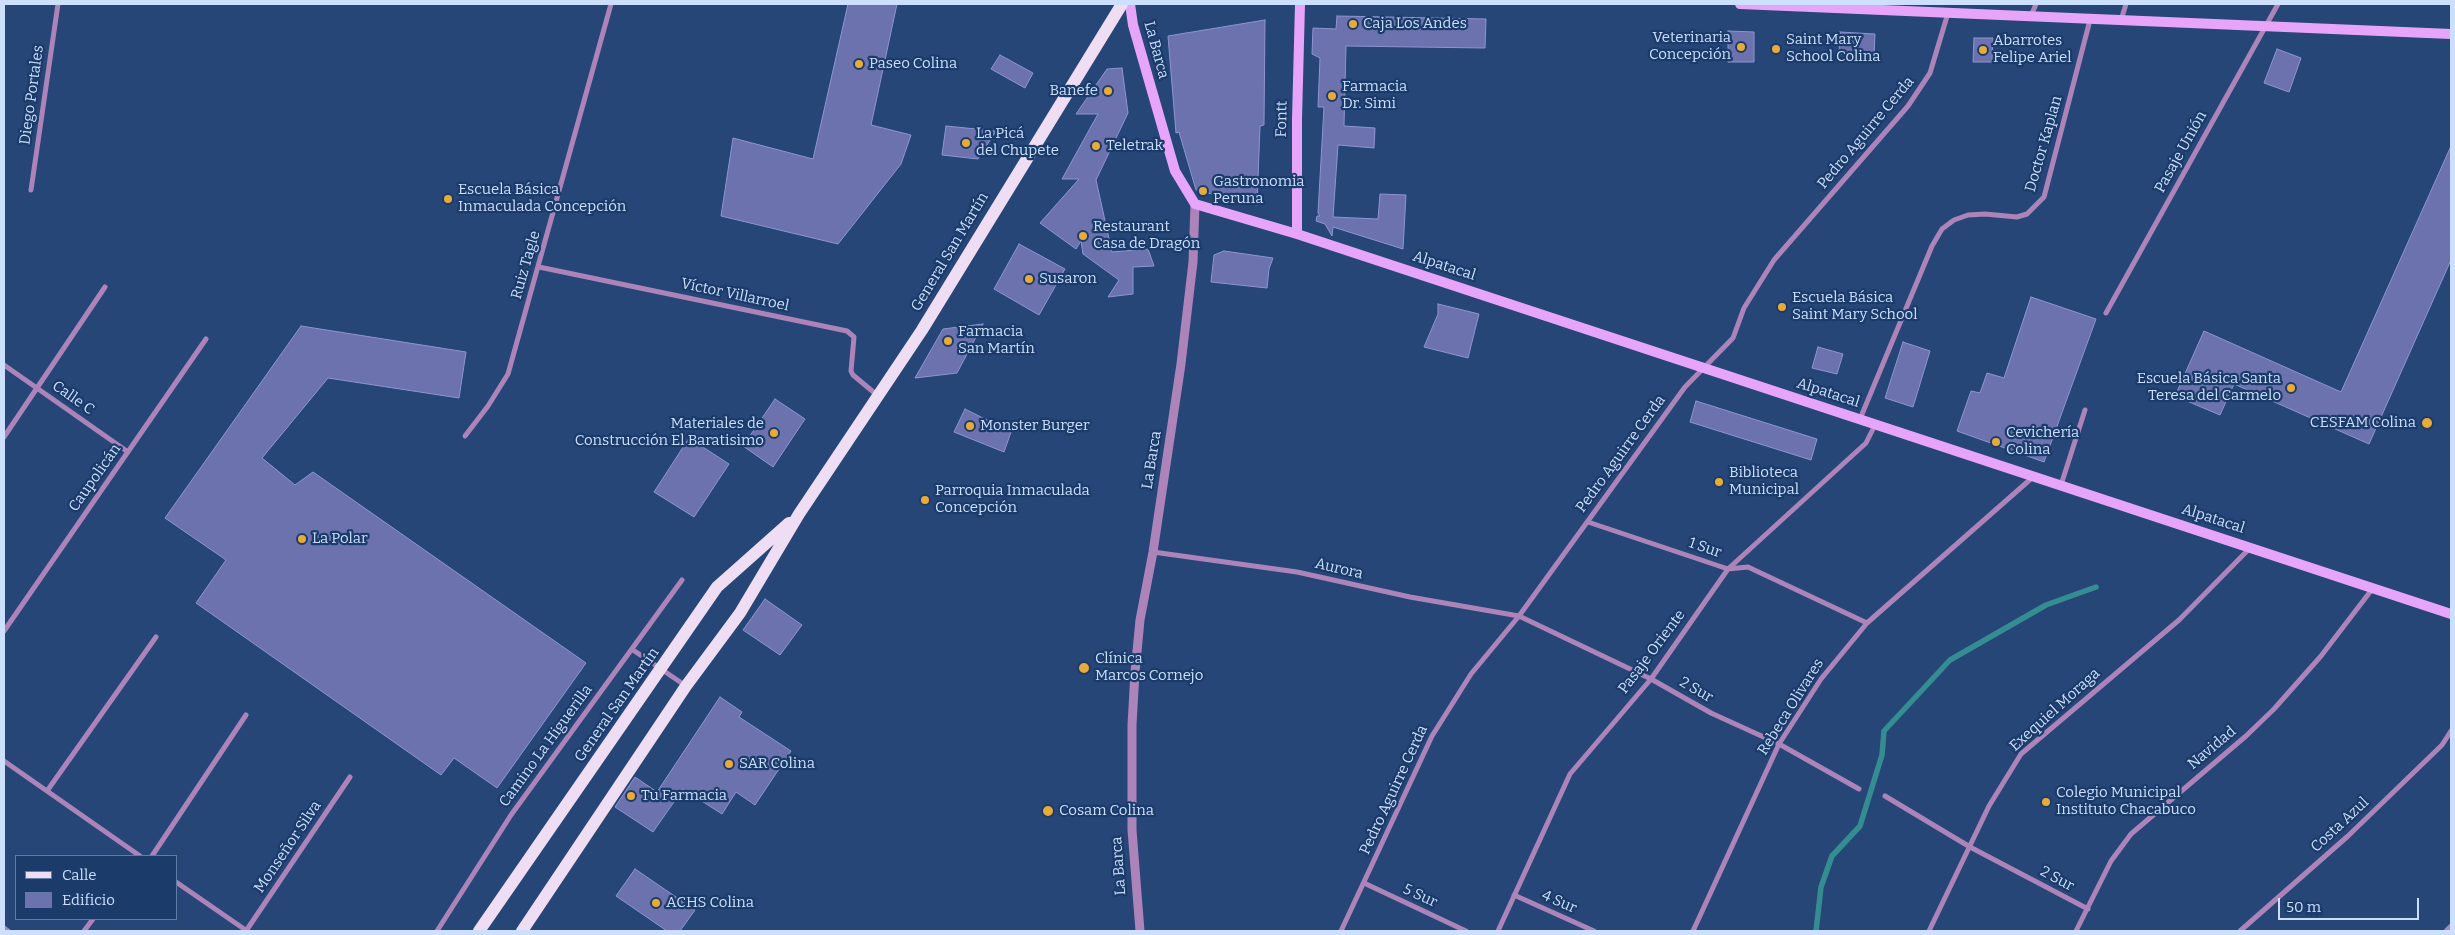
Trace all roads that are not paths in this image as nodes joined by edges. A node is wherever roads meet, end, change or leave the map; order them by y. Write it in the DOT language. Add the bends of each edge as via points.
graph roads {
  1 [pos="58,4"];
  2 [pos="611,4"];
  3 [pos="1122,4"];
  4 [pos="1130,4"];
  5 [pos="1300,4"];
  6 [pos="1740,4"];
  7 [pos="2036,4"];
  8 [pos="2126,4"];
  9 [pos="2278,4"];
  10 [pos="1948,13"];
  11 [pos="2031,17"];
  12 [pos="2090,20"];
  13 [pos="2121,21"];
  14 [pos="2264,27"];
  15 [pos="2451,34"];
  16 [pos="31,190"];
  17 [pos="1195,204"];
  18 [pos="1297,234"];
  19 [pos="539,267"];
  20 [pos="105,287"];
  21 [pos="2106,312"];
  22 [pos="206,339"];
  23 [pos="4,365"];
  24 [pos="1705,368"];
  25 [pos="38,389"];
  26 [pos="877,395"];
  27 [pos="2085,410"];
  28 [pos="1860,419"];
  29 [pos="1875,424"];
  30 [pos="465,436"];
  31 [pos="4,437"];
  32 [pos="128,452"];
  33 [pos="2034,476"];
  34 [pos="2061,485"];
  35 [pos="799,514"];
  36 [pos="1588,522"];
  37 [pos="2250,548"];
  38 [pos="1153,552"];
  39 [pos="1728,569"];
  40 [pos="682,580"];
  41 [pos="2372,588"];
  42 [pos="2451,614"];
  43 [pos="1519,616"];
  44 [pos="1867,623"];
  45 [pos="4,631"];
  46 [pos="156,637"];
  47 [pos="633,650"];
  48 [pos="662,669"];
  49 [pos="1651,679"];
  50 [pos="686,686"];
  51 [pos="246,715"];
  52 [pos="2451,731"];
  53 [pos="1779,744"];
  54 [pos="4,761"];
  55 [pos="350,777"];
  56 [pos="1859,789"];
  57 [pos="47,792"];
  58 [pos="1885,796"];
  59 [pos="1970,847"];
  60 [pos="137,855"];
  61 [pos="153,855"];
  62 [pos="178,883"];
  63 [pos="1364,883"];
  64 [pos="1514,895"];
  65 [pos="2088,909"];
  66 [pos="92,920"];
  67 [pos="2451,926"];
  68 [pos="4,928"];
  69 [pos="8,931"];
  70 [pos="84,931"];
  71 [pos="246,931"];
  72 [pos="437,931"];
  73 [pos="479,931"];
  74 [pos="522,931"];
  75 [pos="1140,931"];
  76 [pos="1341,931"];
  77 [pos="1466,931"];
  78 [pos="1498,931"];
  79 [pos="1594,931"];
  80 [pos="1693,931"];
  81 [pos="1929,931"];
  82 [pos="2076,931"];
  83 [pos="2240,931"];
  84 [pos="2446,931"];
  1 -- 16 [label="street, Diego Portales"];
  2 -- 19 [label="street, Ruiz Tagle"];
  3 -- 26 [label="main road, General San Martín" via="922,330"];
  4 -- 17 [label="main road, La Barca" via="1133,25 1175,171"];
  5 -- 18 [label="main road, Fontt"];
  6 -- 10 [label="main road"];
  7 -- 11 [label="street"];
  8 -- 13 [label="street"];
  9 -- 14 [label="street, Pasaje Unión"];
  10 -- 11 [label="main road"];
  10 -- 24 [label="street, Pedro Aguirre Cerda" via="1930,73 1908,106 1774,260 1744,308 1733,338"];
  11 -- 12 [label="main road"];
  12 -- 13 [label="main road"];
  12 -- 28 [label="street, Doctor Kaplan" via="2044,198 2028,214 2018,218 1968,215 1942,229"];
  13 -- 14 [label="main road"];
  14 -- 15 [label="main road"];
  14 -- 21 [label="street, Pasaje Unión"];
  17 -- 18 [label="main road, Alpatacal"];
  17 -- 38 [label="street, La Barca" via="1186,327"];
  18 -- 24 [label="main road, Alpatacal"];
  19 -- 26 [label="street, Víctor Villarroel" via="847,331 854,337 851,371"];
  19 -- 30 [label="street, Ruiz Tagle" via="508,374"];
  20 -- 25 [label="street"];
  22 -- 32 [label="street, Caupolicán"];
  23 -- 25 [label="street, Calle C"];
  24 -- 28 [label="main road, Alpatacal"];
  24 -- 36 [label="street, Pedro Aguirre Cerda" via="1685,387"];
  25 -- 31 [label="street"];
  25 -- 32 [label="street, Calle C"];
  26 -- 35 [label="main road, General San Martín"];
  27 -- 34 [label="street"];
  28 -- 29 [label="main road, Alpatacal"];
  29 -- 33 [label="main road, Alpatacal"];
  29 -- 39 [label="street, Pasaje Oriente" via="1866,444"];
  32 -- 45 [label="street, Caupolicán"];
  33 -- 34 [label="main road, Alpatacal"];
  33 -- 44 [label="street, Rebeca Olivares"];
  34 -- 37 [label="main road, Alpatacal"];
  35 -- 48 [label="main road, General San Martín" via="717,587"];
  35 -- 50 [label="main road, General San Martín" via="740,613"];
  36 -- 39 [label="street, 1 Sur"];
  36 -- 43 [label="street, Pedro Aguirre Cerda"];
  37 -- 41 [label="main road, Alpatacal"];
  37 -- 59 [label="street, Exequiel Moraga" via="2179,620 2021,754 1989,806"];
  38 -- 43 [label="street, Aurora" via="1297,572 1410,597"];
  38 -- 75 [label="street, La Barca" via="1140,620 1132,724 1132,830"];
  39 -- 44 [label="street, 1 Sur" via="1748,567"];
  39 -- 49 [label="street, Pasaje Oriente"];
  40 -- 47 [label="street, Camino La Higuerilla"];
  41 -- 42 [label="main road, Alpatacal"];
  41 -- 65 [label="street, Navidad" via="2326,650 2274,709 2131,834 2111,861"];
  43 -- 49 [label="street, 2 Sur"];
  43 -- 63 [label="street, Pedro Aguirre Cerda" via="1471,674 1447,710"];
  44 -- 53 [label="street, Rebeca Olivares" via="1821,679"];
  46 -- 57 [label="street"];
  47 -- 48 [label="street"];
  47 -- 72 [label="street, Camino La Higuerilla" via="511,815"];
  48 -- 50 [label="street"];
  48 -- 73 [label="main road, General San Martín"];
  49 -- 53 [label="street, 2 Sur" via="1711,713"];
  49 -- 64 [label="street, Pasaje Oriente" via="1570,774"];
  50 -- 74 [label="main road, General San Martín"];
  51 -- 61 [label="street"];
  52 -- 83 [label="street, Costa Azul" via="2442,745 2348,836"];
  53 -- 56 [label="street, 2 Sur"];
  53 -- 80 [label="street, Rebeca Olivares"];
  54 -- 57 [label="street"];
  55 -- 71 [label="street, Monseñor Silva"];
  57 -- 60 [label="street"];
  58 -- 59 [label="street, 2 Sur"];
  59 -- 65 [label="street, 2 Sur"];
  59 -- 81 [label="street, Exequiel Moraga"];
  62 -- 71 [label="street"];
  63 -- 76 [label="street, Pedro Aguirre Cerda"];
  63 -- 77 [label="street, 5 Sur"];
  64 -- 78 [label="street, Pasaje Oriente"];
  64 -- 79 [label="street, 4 Sur"];
  65 -- 82 [label="street, Navidad"];
  66 -- 70 [label="street"];
  67 -- 84 [label="street"];
  68 -- 69 [label="street"];
}
